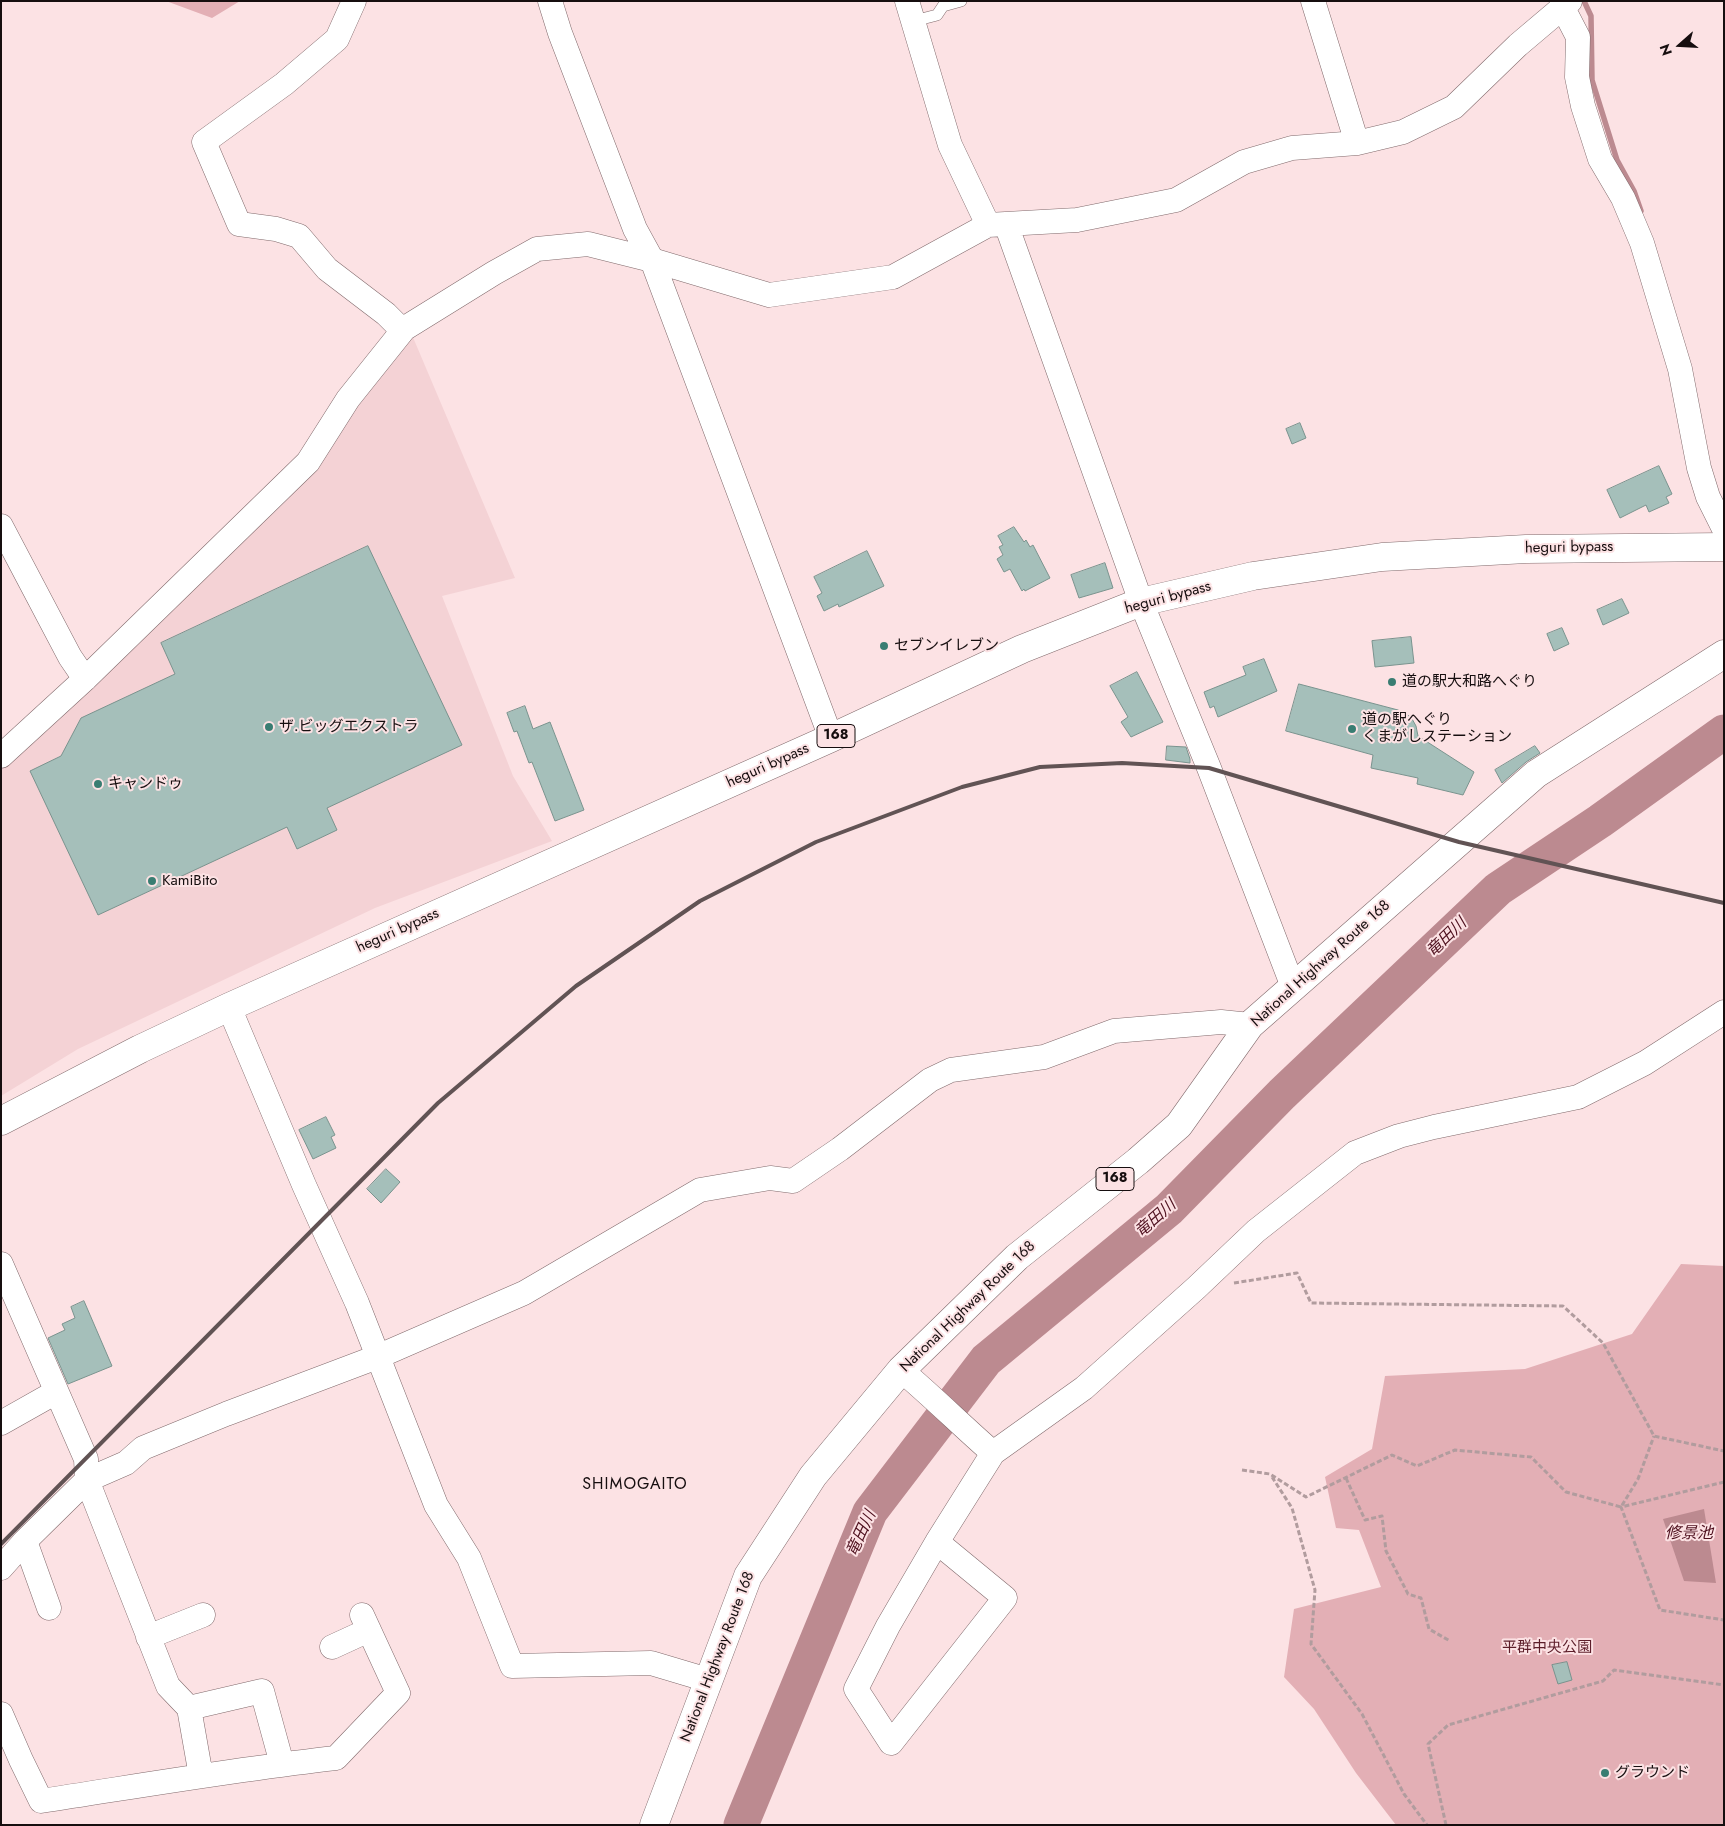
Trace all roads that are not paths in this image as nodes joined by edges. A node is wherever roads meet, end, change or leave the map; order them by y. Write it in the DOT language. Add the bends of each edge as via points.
graph roads {
  1 [pos="354,1"];
  2 [pos="550,1"];
  3 [pos="961,1"];
  4 [pos="1313,1"];
  5 [pos="1567,4"];
  6 [pos="911,11"];
  7 [pos="1357,143"];
  8 [pos="997,224"];
  9 [pos="652,260"];
  10 [pos="404,328"];
  11 [pos="1,526"];
  12 [pos="1724,529"];
  13 [pos="1724,547"];
  14 [pos="1141,602"];
  15 [pos="1724,654"];
  16 [pos="85,679"];
  17 [pos="831,738"];
  18 [pos="1,756"];
  19 [pos="1293,988"];
  20 [pos="229,1007"];
  21 [pos="1724,1012"];
  22 [pos="1250,1025"];
  23 [pos="1,1121"];
  24 [pos="1,1264"];
  25 [pos="377,1357"];
  26 [pos="901,1370"];
  27 [pos="56,1392"];
  28 [pos="1,1423"];
  29 [pos="993,1454"];
  30 [pos="87,1480"];
  31 [pos="25,1542"];
  32 [pos="937,1542"];
  33 [pos="1,1568"];
  34 [pos="49,1608"];
  35 [pos="204,1615"];
  36 [pos="148,1637"];
  37 [pos="332,1647"];
  38 [pos="708,1680"];
  39 [pos="189,1708"];
  40 [pos="1,1714"];
  41 [pos="282,1764"];
  42 [pos="201,1776"];
  43 [pos="654,1825"];
  1 -- 10 [label="street" via="337,39 284,84 204,142 239,224 299,236 326,269 402,330"];
  2 -- 9 [label="street" via="635,229"];
  3 -- 6 [label="lane" via="943,6 937,14"];
  4 -- 7 [label="street"];
  5 -- 7 [label="street" via="1518,45 1454,107 1403,132"];
  5 -- 12 [label="street" via="1578,37 1577,77 1583,106 1600,159 1623,198 1642,243 1680,369 1698,468"];
  6 -- 8 [label="street" via="950,145"];
  7 -- 8 [label="street" via="1292,148 1244,162 1176,200 1077,220"];
  8 -- 9 [label="street" via="893,277 769,295"];
  8 -- 14 [label="street"];
  9 -- 10 [label="street" via="588,244 537,249"];
  9 -- 17 [label="street"];
  10 -- 16 [label="street" via="348,399 308,462"];
  11 -- 16 [label="street" via="70,657"];
  13 -- 14 [label="highway, heguri bypass / 168" via="1526,549 1382,557 1252,576"];
  14 -- 17 [label="highway, heguri bypass / 168" via="1022,649"];
  14 -- 19 [label="street" via="1226,810"];
  15 -- 19 [label="highway, National Highway Route 168 / 168" via="1536,774"];
  16 -- 18 [label="street"];
  17 -- 20 [label="highway, heguri bypass / 168"];
  19 -- 22 [label="highway, National Highway Route 168 / 168"];
  20 -- 23 [label="highway, heguri bypass / 168" via="140,1048"];
  20 -- 25 [label="street"];
  21 -- 29 [label="street" via="1645,1063 1578,1097 1425,1129 1355,1152 1256,1231 1084,1388"];
  22 -- 25 [label="street" via="1220,1022 1114,1031 1044,1057 951,1070 930,1080 793,1181 770,1178 700,1190 524,1293"];
  22 -- 26 [label="highway, National Highway Route 168 / 168" via="1179,1125 1017,1257"];
  24 -- 27 [label="street"];
  25 -- 30 [label="street" via="143,1448 126,1463"];
  25 -- 38 [label="street" via="436,1505 468,1558 512,1666 651,1663"];
  26 -- 29 [label="street"];
  26 -- 38 [label="highway, National Highway Route 168 / 168" via="813,1476 748,1576"];
  27 -- 28 [label="street"];
  27 -- 30 [label="street" via="86,1459"];
  29 -- 32 [label="street"];
  30 -- 31 [label="street"];
  30 -- 36 [label="street"];
  31 -- 33 [label="street"];
  31 -- 34 [label="street"];
  32 -- 32 [label="street" via="856,1689 891,1743 1005,1598"];
  35 -- 36 [label="street"];
  36 -- 39 [label="street" via="168,1686"];
  37 -- 41 [label="street" via="366,1622 398,1693 336,1758"];
  38 -- 43 [label="highway, National Highway Route 168 / 168"];
  39 -- 41 [label="street" via="262,1691"];
  39 -- 42 [label="street"];
  40 -- 42 [label="street" via="41,1801"];
  41 -- 42 [label="street"];
}
